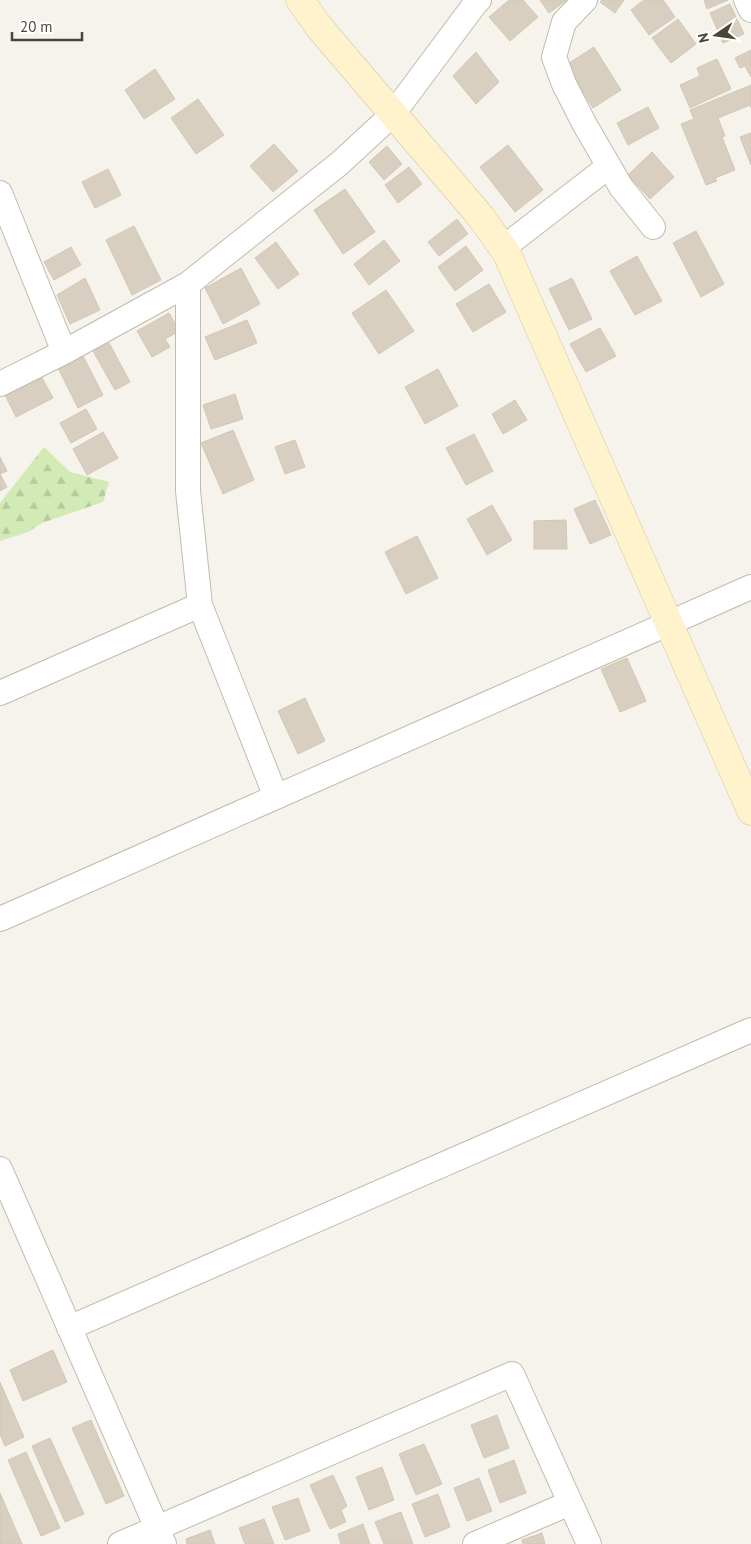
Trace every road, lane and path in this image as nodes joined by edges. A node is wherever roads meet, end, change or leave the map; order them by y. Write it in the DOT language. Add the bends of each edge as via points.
graph roads {
  1 [pos="300,0"];
  2 [pos="479,0"];
  3 [pos="585,0"];
  4 [pos="746,0"];
  5 [pos="751,10"];
  6 [pos="393,114"];
  7 [pos="609,166"];
  8 [pos="0,193"];
  9 [pos="653,227"];
  10 [pos="504,248"];
  11 [pos="188,284"];
  12 [pos="64,352"];
  13 [pos="0,384"];
  14 [pos="751,587"];
  15 [pos="200,605"];
  16 [pos="668,623"];
  17 [pos="0,693"];
  18 [pos="276,797"];
  19 [pos="751,811"];
  20 [pos="0,919"];
  21 [pos="751,1030"];
  22 [pos="0,1169"];
  23 [pos="69,1328"];
  24 [pos="570,1503"];
  25 [pos="161,1536"];
  26 [pos="120,1544"];
  27 [pos="475,1544"];
  28 [pos="589,1544"];
  1 -- 6 [label="street"];
  2 -- 6 [label="street"];
  3 -- 7 [label="street" via="564,22 554,57 564,84"];
  4 -- 5 [label="street"];
  6 -- 10 [label="street"];
  6 -- 11 [label="street" via="340,163"];
  7 -- 9 [label="street" via="621,188"];
  7 -- 10 [label="street"];
  8 -- 12 [label="street"];
  10 -- 16 [label="street"];
  11 -- 12 [label="street"];
  11 -- 15 [label="street" via="188,491"];
  12 -- 13 [label="street"];
  14 -- 16 [label="street"];
  15 -- 17 [label="street"];
  15 -- 18 [label="street"];
  16 -- 18 [label="street"];
  16 -- 19 [label="street"];
  18 -- 20 [label="street"];
  21 -- 23 [label="street"];
  22 -- 23 [label="street"];
  23 -- 25 [label="street"];
  24 -- 25 [label="street" via="512,1374"];
  24 -- 27 [label="street"];
  24 -- 28 [label="street"];
  25 -- 26 [label="street"];
}
